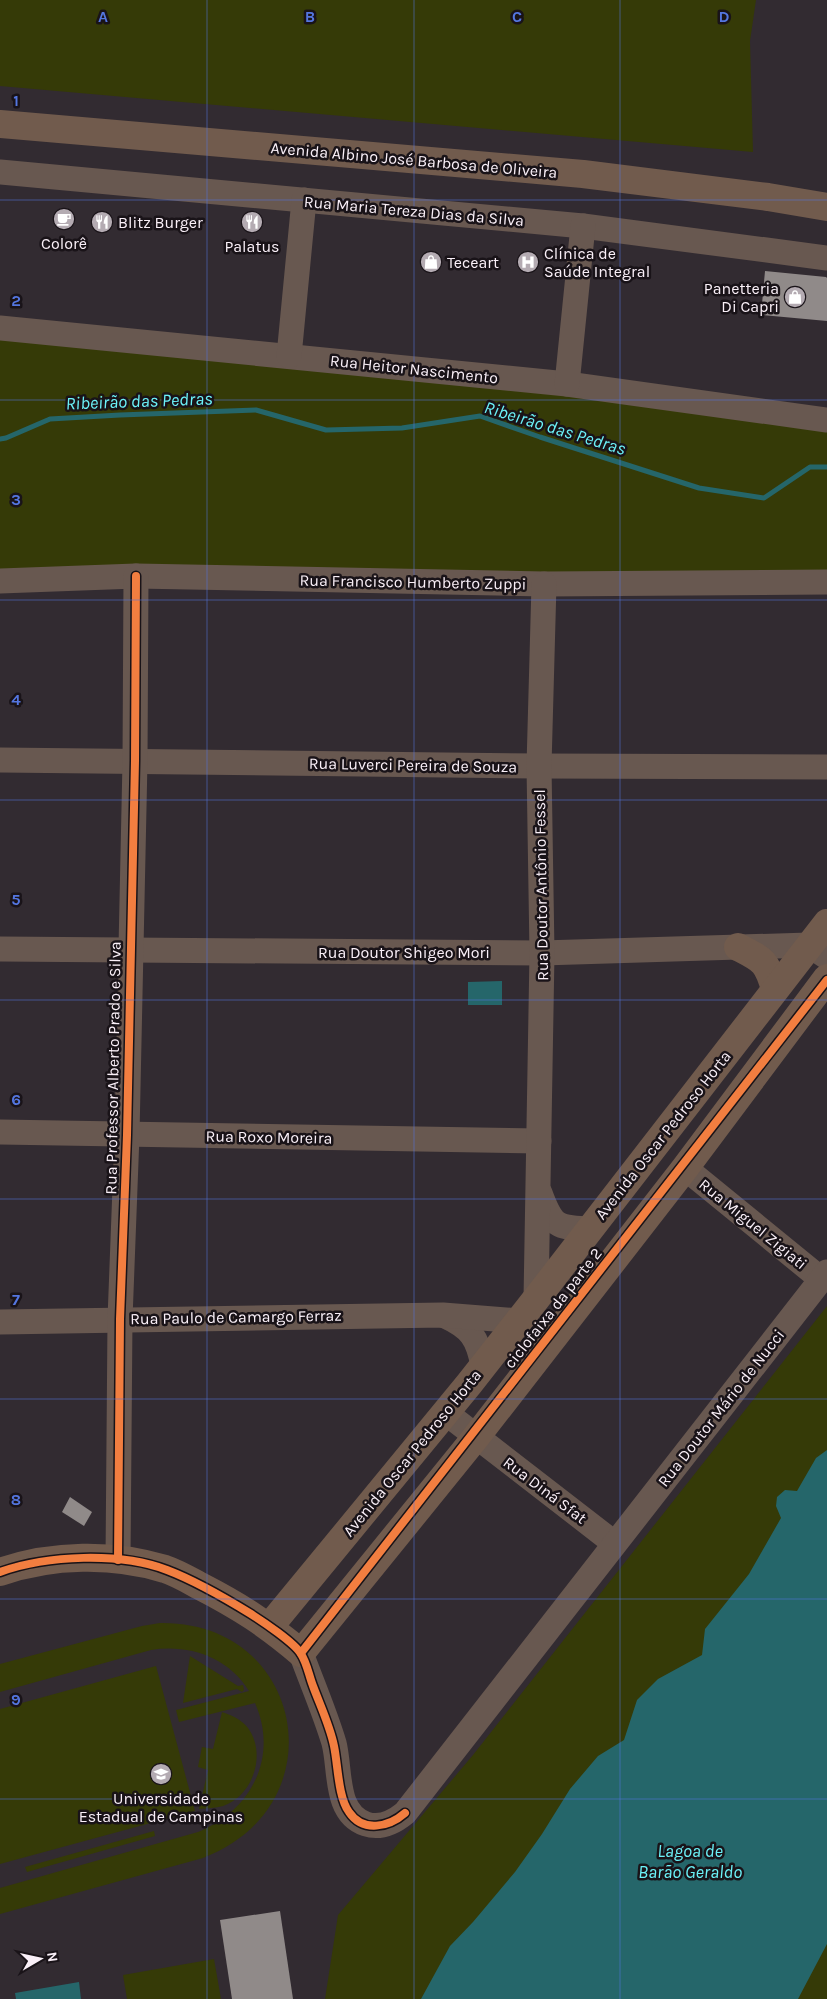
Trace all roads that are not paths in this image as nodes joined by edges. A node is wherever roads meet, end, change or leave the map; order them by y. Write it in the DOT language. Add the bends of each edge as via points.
graph roads {
  1 [pos="0,124"];
  2 [pos="0,172"];
  3 [pos="304,200"];
  4 [pos="827,207"];
  5 [pos="583,226"];
  6 [pos="827,258"];
  7 [pos="0,328"];
  8 [pos="289,356"];
  9 [pos="567,384"];
  10 [pos="827,420"];
  11 [pos="136,576"];
  12 [pos="0,581"];
  13 [pos="827,582"];
  14 [pos="544,584"];
  15 [pos="0,760"];
  16 [pos="135,761"];
  17 [pos="539,766"];
  18 [pos="827,767"];
  19 [pos="827,923"];
  20 [pos="738,947"];
  21 [pos="0,949"];
  22 [pos="129,951"];
  23 [pos="818,951"];
  24 [pos="542,952"];
  25 [pos="827,978"];
  26 [pos="775,989"];
  27 [pos="0,1132"];
  28 [pos="127,1134"];
  29 [pos="539,1141"];
  30 [pos="685,1168"];
  31 [pos="537,1186"];
  32 [pos="591,1228"];
  33 [pos="824,1276"];
  34 [pos="536,1299"];
  35 [pos="443,1315"];
  36 [pos="120,1319"];
  37 [pos="519,1320"];
  38 [pos="0,1322"];
  39 [pos="483,1366"];
  40 [pos="446,1413"];
  41 [pos="476,1437"];
  42 [pos="614,1543"];
  43 [pos="118,1560"];
  44 [pos="0,1572"];
  45 [pos="270,1626"];
  46 [pos="301,1653"];
  1 -- 4 [label="main road, Avenida Albino José Barbosa de Oliveira" via="583,174"];
  2 -- 3 [label="street, Rua Maria Tereza Dias da Silva"];
  3 -- 5 [label="street, Rua Maria Tereza Dias da Silva"];
  3 -- 8 [label="street"];
  5 -- 6 [label="street, Rua Maria Tereza Dias da Silva"];
  5 -- 9 [label="street"];
  7 -- 8 [label="street, Rua Heitor Nascimento"];
  8 -- 9 [label="street, Rua Heitor Nascimento"];
  9 -- 10 [label="street, Rua Heitor Nascimento"];
  11 -- 12 [label="street, Rua Francisco Humberto Zuppi"];
  11 -- 14 [label="street, Rua Francisco Humberto Zuppi"];
  11 -- 16 [label="street, Rua Professor Alberto Prado e Silva"];
  13 -- 14 [label="street, Rua Francisco Humberto Zuppi"];
  14 -- 17 [label="street, Rua Doutor Antônio Fessel"];
  15 -- 16 [label="street, Rua Luverci Pereira de Souza"];
  16 -- 17 [label="street, Rua Luverci Pereira de Souza"];
  16 -- 22 [label="street, Rua Professor Alberto Prado e Silva"];
  17 -- 18 [label="street, Rua Luverci Pereira de Souza"];
  17 -- 24 [label="street, Rua Doutor Antônio Fessel"];
  19 -- 23 [label="main road, Avenida Oscar Pedroso Horta"];
  20 -- 23 [label="street, Rua Doutor Shigeo Mori"];
  20 -- 24 [label="street, Rua Doutor Shigeo Mori"];
  20 -- 26 [label="main road" via="761,959 770,971"];
  21 -- 22 [label="street, Rua Doutor Shigeo Mori"];
  22 -- 24 [label="street, Rua Doutor Shigeo Mori"];
  22 -- 28 [label="street, Rua Professor Alberto Prado e Silva"];
  23 -- 26 [label="main road, Avenida Oscar Pedroso Horta"];
  24 -- 29 [label="street, Rua Doutor Antônio Fessel"];
  25 -- 30 [label="main road"];
  26 -- 32 [label="main road, Avenida Oscar Pedroso Horta"];
  27 -- 28 [label="street, Rua Roxo Moreira"];
  28 -- 29 [label="street, Rua Roxo Moreira"];
  28 -- 36 [label="street, Rua Professor Alberto Prado e Silva"];
  29 -- 31 [label="street, Rua Doutor Antônio Fessel"];
  30 -- 33 [label="street, Rua Miguel Zigiati"];
  30 -- 41 [label="main road"];
  31 -- 32 [label="street, Rua Doutor Antônio Fessel" via="548,1215 557,1224 566,1228"];
  31 -- 34 [label="street, Rua Doutor Antônio Fessel"];
  32 -- 34 [label="main road, Avenida Oscar Pedroso Horta"];
  33 -- 42 [label="street, Rua Doutor Mário de Nucci"];
  34 -- 37 [label="main road, Avenida Oscar Pedroso Horta"];
  35 -- 36 [label="street, Rua Paulo de Camargo Ferraz"];
  35 -- 37 [label="street, Rua Paulo de Camargo Ferraz"];
  35 -- 39 [label="street, Rua Paulo de Camargo Ferraz" via="461,1323 473,1335"];
  36 -- 38 [label="street, Rua Paulo de Camargo Ferraz"];
  36 -- 43 [label="street, Rua Professor Alberto Prado e Silva"];
  37 -- 39 [label="main road, Avenida Oscar Pedroso Horta"];
  39 -- 40 [label="main road, Avenida Oscar Pedroso Horta"];
  40 -- 41 [label="street, Rua Diná Sfat"];
  40 -- 45 [label="main road, Avenida Oscar Pedroso Horta"];
  41 -- 42 [label="street, Rua Diná Sfat"];
  41 -- 46 [label="main road"];
  42 -- 46 [label="street, Rua Doutor Mário de Nucci" via="405,1813 385,1825 372,1826 358,1821 349,1813 334,1744"];
  43 -- 44 [label="main road" via="46,1560"];
  43 -- 45 [label="main road" via="167,1570"];
  45 -- 46 [label="main road"];
}
